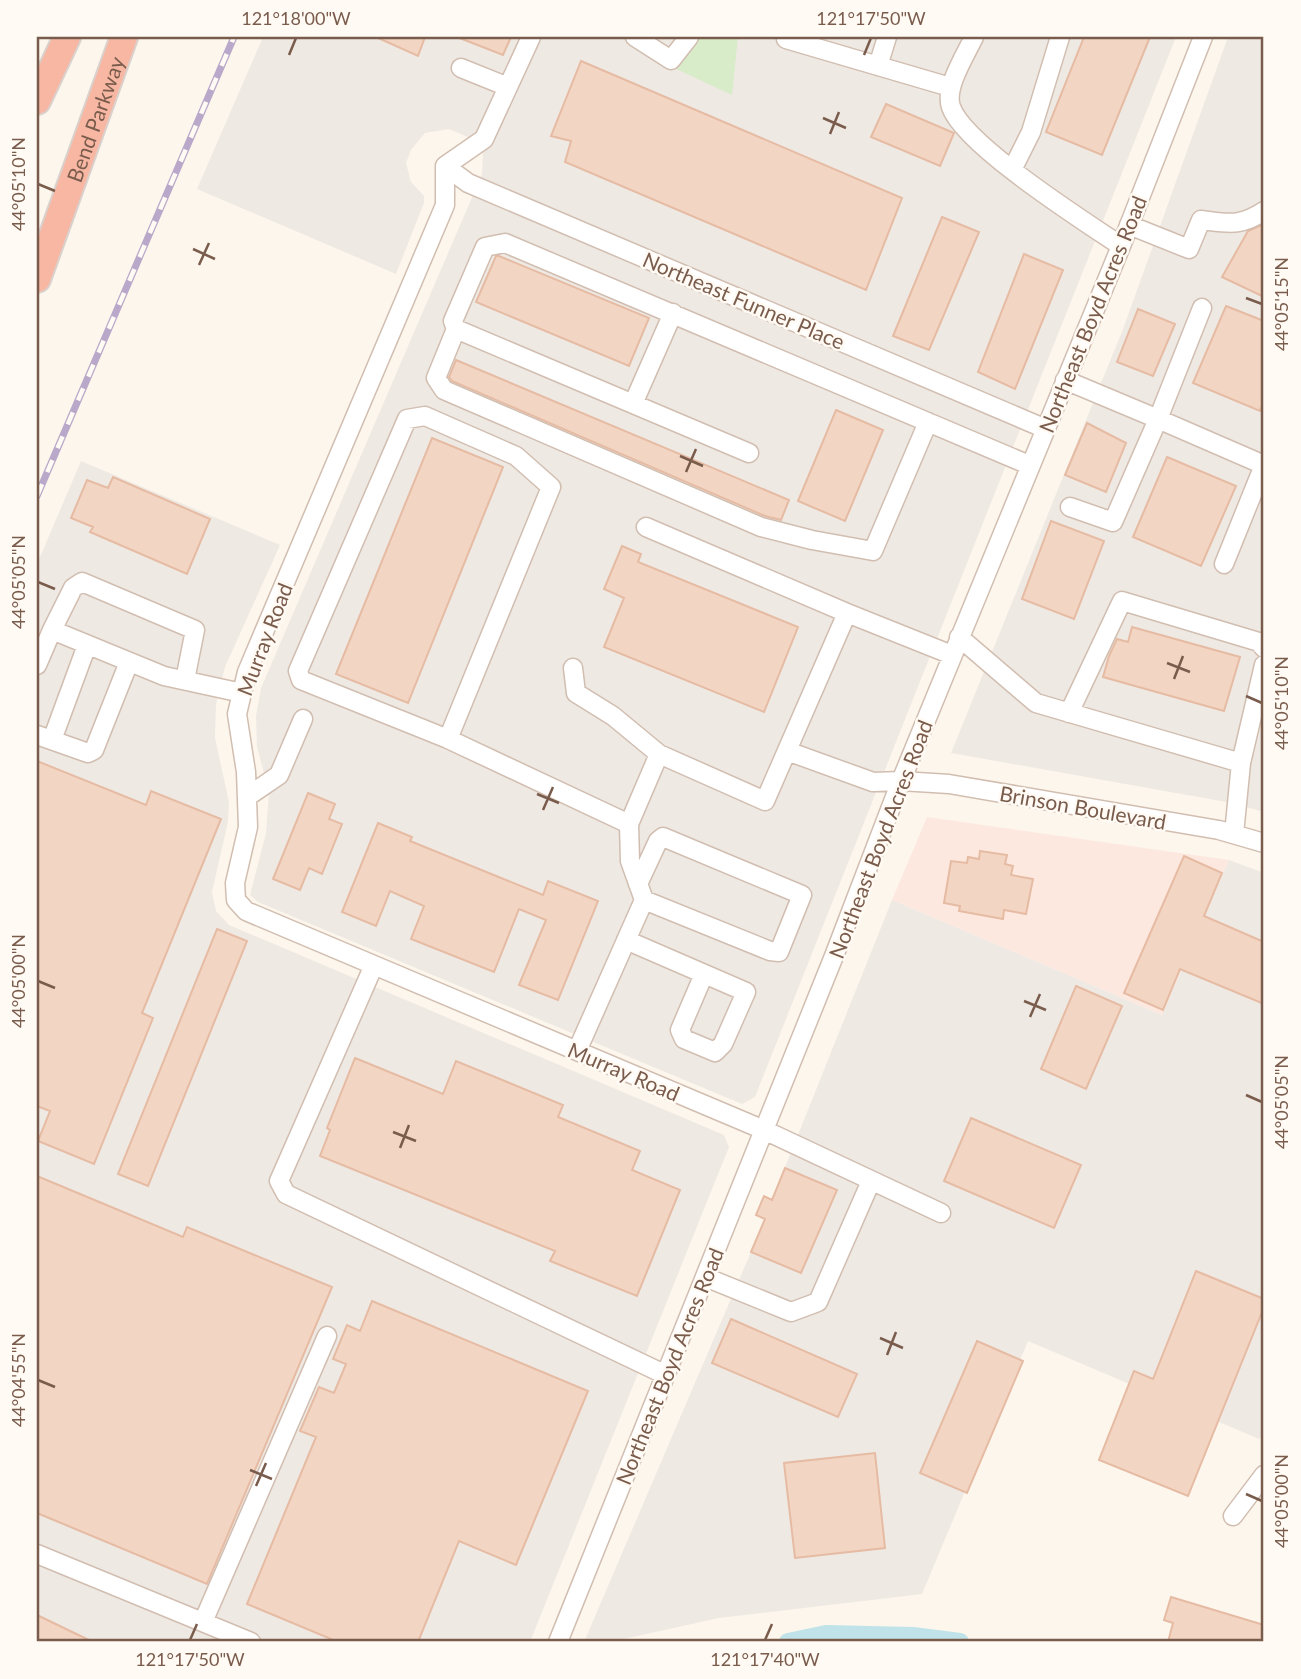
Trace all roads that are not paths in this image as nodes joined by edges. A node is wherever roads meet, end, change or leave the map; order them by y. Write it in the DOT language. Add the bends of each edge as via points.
graph roads {
  1 [pos="67,37"];
  2 [pos="124,37"];
  3 [pos="139,37"];
  4 [pos="531,37"];
  5 [pos="635,37"];
  6 [pos="689,37"];
  7 [pos="887,37"];
  8 [pos="974,37"];
  9 [pos="1060,37"];
  10 [pos="1203,37"];
  11 [pos="786,39"];
  12 [pos="878,66"];
  13 [pos="461,68"];
  14 [pos="508,87"];
  15 [pos="950,87"];
  16 [pos="37,102"];
  17 [pos="94,123"];
  18 [pos="445,166"];
  19 [pos="1012,170"];
  20 [pos="1264,211"];
  21 [pos="1129,225"];
  22 [pos="1121,246"];
  23 [pos="37,279"];
  24 [pos="1202,308"];
  25 [pos="673,313"];
  26 [pos="456,329"];
  27 [pos="1065,380"];
  28 [pos="633,404"];
  29 [pos="1158,419"];
  30 [pos="928,422"];
  31 [pos="1046,429"];
  32 [pos="749,453"];
  33 [pos="1029,465"];
  34 [pos="1264,465"];
  35 [pos="1070,507"];
  36 [pos="646,527"];
  37 [pos="1224,564"];
  38 [pos="847,613"];
  39 [pos="52,630"];
  40 [pos="959,637"];
  41 [pos="87,645"];
  42 [pos="1264,648"];
  43 [pos="952,655"];
  44 [pos="129,662"];
  45 [pos="37,665"];
  46 [pos="1264,665"];
  47 [pos="573,668"];
  48 [pos="185,680"];
  49 [pos="242,693"];
  50 [pos="1069,713"];
  51 [pos="303,719"];
  52 [pos="44,737"];
  53 [pos="448,740"];
  54 [pos="787,751"];
  55 [pos="659,754"];
  56 [pos="1241,762"];
  57 [pos="901,781"];
  58 [pos="247,797"];
  59 [pos="629,824"];
  60 [pos="1234,834"];
  61 [pos="1264,843"];
  62 [pos="641,892"];
  63 [pos="626,940"];
  64 [pos="374,965"];
  65 [pos="704,974"];
  66 [pos="577,1051"];
  67 [pos="764,1130"];
  68 [pos="871,1181"];
  69 [pos="941,1213"];
  70 [pos="705,1277"];
  71 [pos="327,1336"];
  72 [pos="666,1375"];
  73 [pos="1264,1475"];
  74 [pos="1233,1516"];
  75 [pos="37,1554"];
  76 [pos="203,1622"];
  77 [pos="251,1642"];
  78 [pos="558,1642"];
  1 -- 16 [label="highway"];
  2 -- 17 [label="highway, Bend Parkway"];
  3 -- 17 [label="highway"];
  4 -- 14 [label="street"];
  5 -- 6 [label="street" via="671,61"];
  7 -- 12 [label="street"];
  8 -- 15 [label="street"];
  9 -- 19 [label="street" via="1031,132"];
  10 -- 21 [label="street, Northeast Boyd Acres Road"];
  11 -- 12 [label="street"];
  12 -- 15 [label="street"];
  13 -- 14 [label="street"];
  14 -- 18 [label="street" via="484,139"];
  15 -- 19 [label="street" via="950,106 962,126"];
  17 -- 23 [label="highway, Bend Parkway"];
  18 -- 31 [label="street, Northeast Funner Place" via="468,183"];
  18 -- 49 [label="street, Murray Road" via="445,205"];
  19 -- 22 [label="street"];
  20 -- 21 [label="street" via="1237,224 1201,220 1189,249"];
  21 -- 22 [label="street, Northeast Boyd Acres Road"];
  22 -- 27 [label="street, Northeast Boyd Acres Road"];
  24 -- 29 [label="street"];
  25 -- 26 [label="street" via="505,243 485,247 453,321"];
  25 -- 28 [label="street"];
  25 -- 30 [label="street"];
  26 -- 28 [label="street"];
  26 -- 30 [label="street" via="436,379 444,390 761,527 812,540 873,551"];
  27 -- 29 [label="street"];
  27 -- 31 [label="street, Northeast Boyd Acres Road"];
  28 -- 32 [label="street"];
  29 -- 34 [label="street"];
  29 -- 35 [label="street" via="1112,522"];
  30 -- 33 [label="street"];
  31 -- 33 [label="street, Northeast Boyd Acres Road"];
  33 -- 40 [label="street, Northeast Boyd Acres Road"];
  34 -- 37 [label="street"];
  36 -- 38 [label="street"];
  38 -- 43 [label="street"];
  38 -- 54 [label="street"];
  39 -- 41 [label="street"];
  39 -- 45 [label="street"];
  39 -- 48 [label="street" via="73,588 82,582 195,630"];
  40 -- 43 [label="street, Northeast Boyd Acres Road"];
  40 -- 50 [label="street" via="1036,703"];
  41 -- 44 [label="street"];
  41 -- 52 [label="street"];
  42 -- 50 [label="street" via="1259,642 1122,601"];
  43 -- 57 [label="street, Northeast Boyd Acres Road"];
  44 -- 48 [label="street"];
  44 -- 52 [label="street" via="94,750"];
  46 -- 56 [label="street"];
  47 -- 55 [label="street" via="576,693"];
  48 -- 49 [label="street"];
  49 -- 58 [label="street, Murray Road" via="237,714"];
  50 -- 56 [label="street"];
  51 -- 58 [label="street" via="279,775"];
  53 -- 53 [label="street" via="301,680 298,671 407,419 425,416 516,456 551,486"];
  53 -- 59 [label="street"];
  54 -- 55 [label="street" via="765,801"];
  54 -- 57 [label="street, Brinson Boulevard" via="873,782"];
  55 -- 59 [label="street"];
  56 -- 60 [label="street"];
  57 -- 60 [label="street, Brinson Boulevard"];
  57 -- 67 [label="street, Northeast Boyd Acres Road"];
  58 -- 64 [label="street, Murray Road" via="248,827 235,883 236,900 246,911"];
  59 -- 62 [label="street" via="630,861"];
  60 -- 61 [label="street, Brinson Boulevard"];
  62 -- 62 [label="street" via="657,841 663,837 802,895 779,952"];
  62 -- 63 [label="street"];
  63 -- 65 [label="street"];
  63 -- 66 [label="street"];
  64 -- 66 [label="street, Murray Road"];
  64 -- 72 [label="street" via="279,1181 286,1194"];
  66 -- 67 [label="street, Murray Road"];
  67 -- 68 [label="street, Murray Road"];
  67 -- 70 [label="street, Northeast Boyd Acres Road"];
  68 -- 69 [label="street, Murray Road"];
  68 -- 70 [label="street" via="818,1302 790,1312"];
  70 -- 72 [label="street, Northeast Boyd Acres Road"];
  71 -- 76 [label="street"];
  72 -- 78 [label="street, Northeast Boyd Acres Road"];
  73 -- 74 [label="street"];
  75 -- 76 [label="street"];
  76 -- 77 [label="street"];
}
